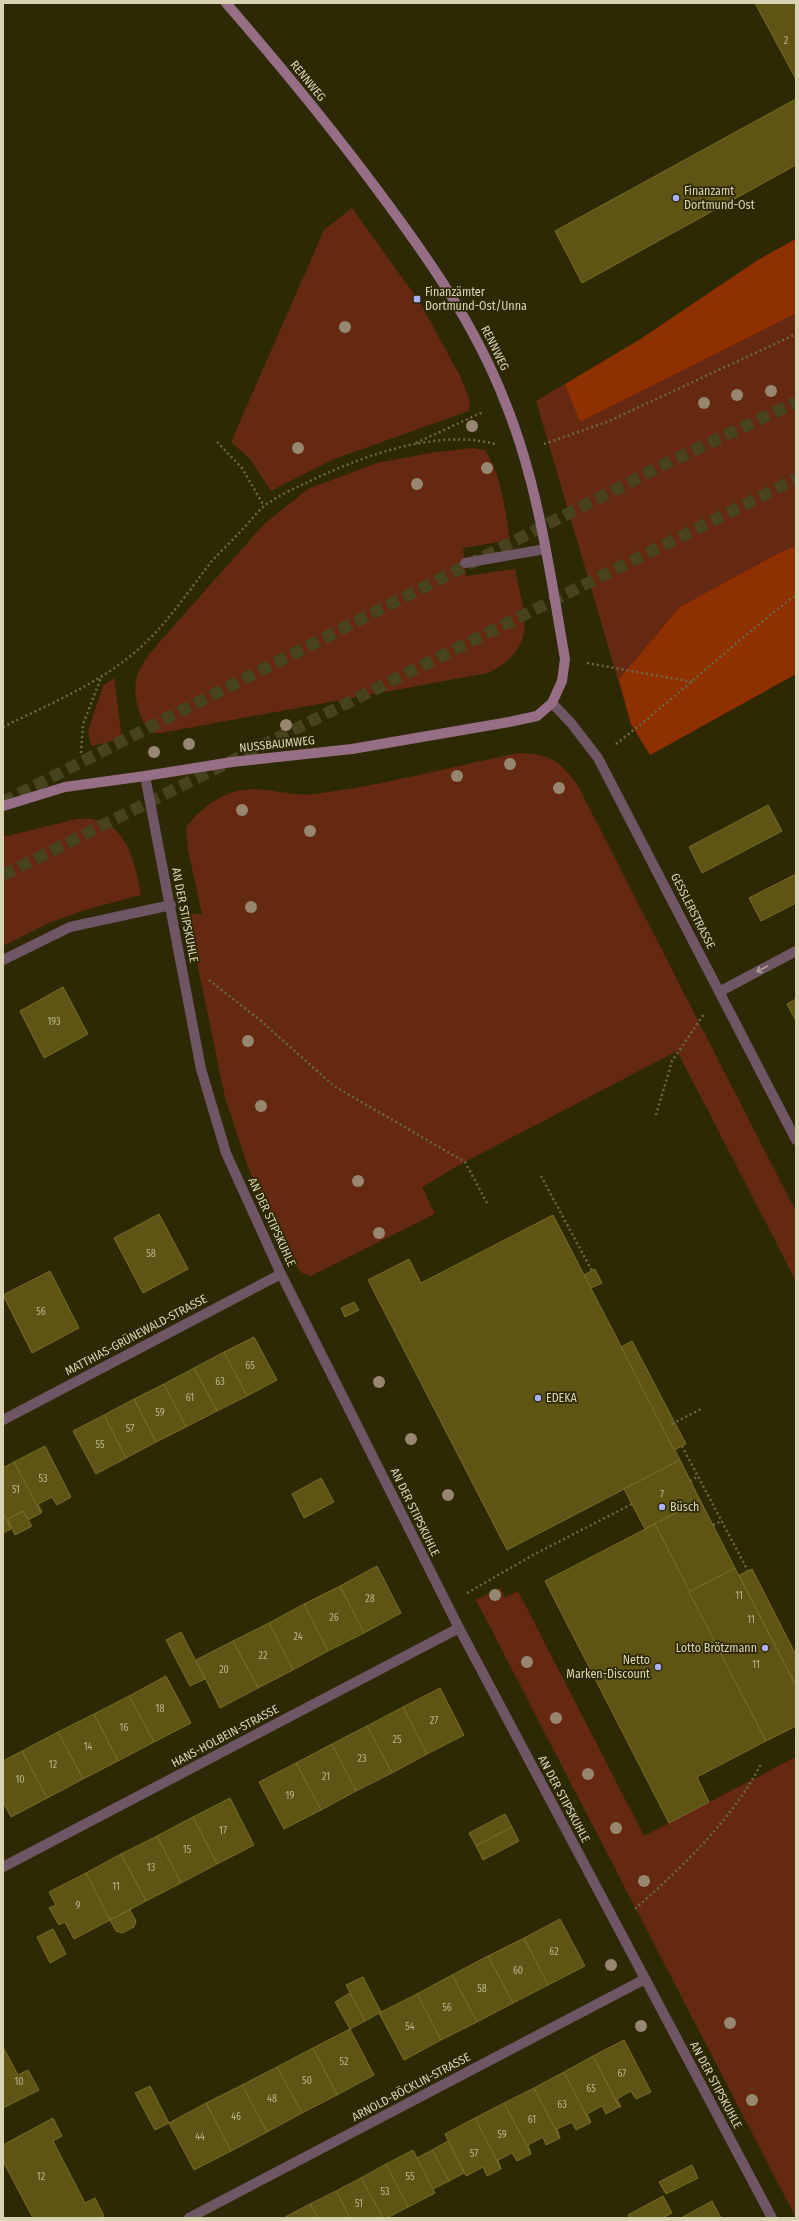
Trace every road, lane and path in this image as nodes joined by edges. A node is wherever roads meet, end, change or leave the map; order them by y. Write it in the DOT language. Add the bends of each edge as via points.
graph roads {
  1 [pos="226,3"];
  2 [pos="796,334"];
  3 [pos="481,412"];
  4 [pos="217,442"];
  5 [pos="414,444"];
  6 [pos="523,451"];
  7 [pos="264,506"];
  8 [pos="545,549"];
  9 [pos="465,563"];
  10 [pos="796,595"];
  11 [pos="565,660"];
  12 [pos="102,677"];
  13 [pos="693,682"];
  14 [pos="552,703"];
  15 [pos="3,727"];
  16 [pos="81,753"];
  17 [pos="598,758"];
  18 [pos="145,776"];
  19 [pos="3,806"];
  20 [pos="171,905"];
  21 [pos="796,951"];
  22 [pos="180,957"];
  23 [pos="3,960"];
  24 [pos="719,992"];
  25 [pos="656,1115"];
  26 [pos="796,1140"];
  27 [pos="541,1176"];
  28 [pos="488,1204"];
  29 [pos="592,1271"];
  30 [pos="281,1274"];
  31 [pos="703,1408"];
  32 [pos="3,1420"];
  33 [pos="672,1424"];
  34 [pos="682,1446"];
  35 [pos="698,1476"];
  36 [pos="690,1481"];
  37 [pos="632,1504"];
  38 [pos="722,1521"];
  39 [pos="713,1525"];
  40 [pos="748,1571"];
  41 [pos="468,1593"];
  42 [pos="459,1628"];
  43 [pos="761,1764"];
  44 [pos="3,1867"];
  45 [pos="617,1926"];
  46 [pos="645,1979"];
  47 [pos="188,2218"];
  48 [pos="772,2218"];
  1 -- 6 [label="street, RENNWEG" via="353,158 444,284 478,341 505,401"];
  2 -- 6 [label="path" via="607,422"];
  3 -- 5 [label="path"];
  4 -- 7 [label="path" via="242,468"];
  5 -- 6 [label="path" via="484,441"];
  5 -- 7 [label="path" via="371,455 331,470"];
  6 -- 8 [label="street, RENNWEG"];
  7 -- 12 [label="path" via="214,560 143,645"];
  8 -- 9 [label="street"];
  8 -- 11 [label="street, RENNWEG"];
  10 -- 13 [label="path" via="752,629"];
  11 -- 13 [label="path"];
  11 -- 14 [label="street, RENNWEG" via="562,680"];
  12 -- 15 [label="path"];
  12 -- 16 [label="path" via="84,724"];
  13 -- 17 [label="path"];
  14 -- 17 [label="street, GESSLERSTRASSE" via="572,723"];
  14 -- 18 [label="street, NUSSBAUMWEG" via="536,716 509,722 352,749 232,762"];
  17 -- 24 [label="street, GESSLERSTRASSE"];
  18 -- 19 [label="street, NUSSBAUMWEG" via="65,787"];
  18 -- 20 [label="street, AN DER STIPSKUHLE"];
  20 -- 22 [label="street, AN DER STIPSKUHLE"];
  20 -- 23 [label="street" via="70,927"];
  21 -- 24 [label="street, one-way"];
  22 -- 28 [label="path" via="260,1020 334,1086 465,1162"];
  22 -- 30 [label="street, AN DER STIPSKUHLE" via="201,1070 226,1153"];
  24 -- 25 [label="path" via="672,1061"];
  24 -- 26 [label="street, GESSLERSTRASSE"];
  27 -- 29 [label="path"];
  30 -- 32 [label="street, MATTHIAS-GRÜNEWALD-STRASSE"];
  30 -- 42 [label="street, AN DER STIPSKUHLE"];
  31 -- 33 [label="path"];
  34 -- 35 [label="path"];
  35 -- 36 [label="path"];
  35 -- 38 [label="path"];
  37 -- 41 [label="path" via="533,1555"];
  38 -- 39 [label="path"];
  38 -- 40 [label="path"];
  42 -- 44 [label="street, HANS-HOLBEIN-STRASSE"];
  42 -- 45 [label="street, AN DER STIPSKUHLE"];
  43 -- 45 [label="path" via="733,1806 682,1867"];
  45 -- 46 [label="street, AN DER STIPSKUHLE"];
  46 -- 47 [label="street, ARNOLD-BÖCKLIN-STRASSE"];
  46 -- 48 [label="street, AN DER STIPSKUHLE"];
}
